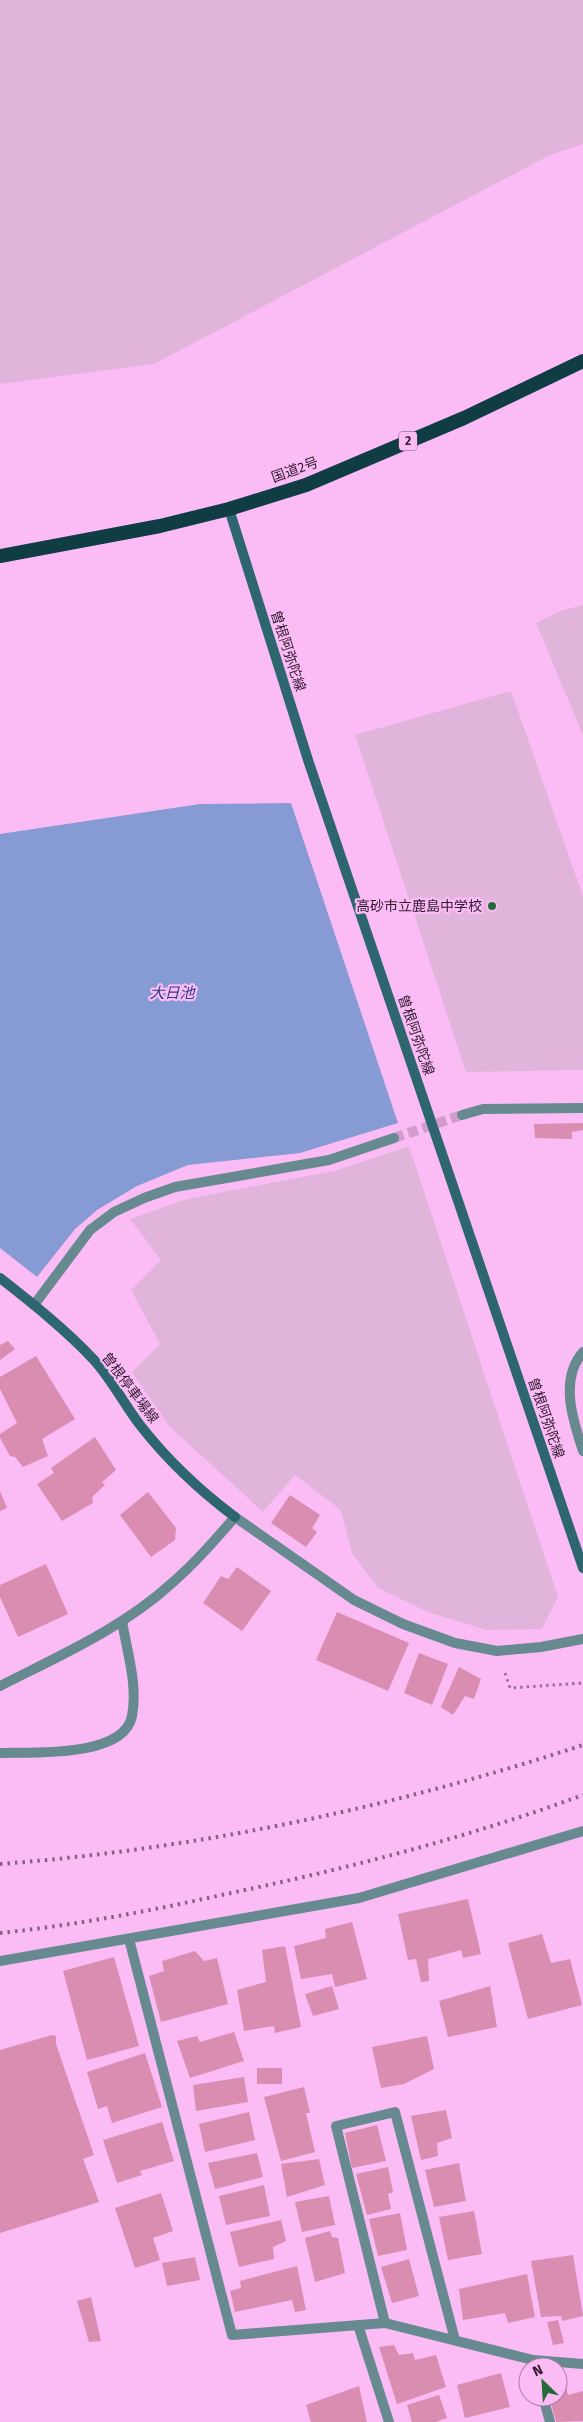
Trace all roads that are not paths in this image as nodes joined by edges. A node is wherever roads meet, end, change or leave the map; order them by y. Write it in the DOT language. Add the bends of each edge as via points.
graph roads {
  1 [pos="583,361"];
  2 [pos="229,509"];
  3 [pos="0,556"];
  4 [pos="583,1108"];
  5 [pos="462,1115"];
  6 [pos="394,1138"];
  7 [pos="0,1278"];
  8 [pos="34,1305"];
  9 [pos="583,1352"];
  10 [pos="583,1451"];
  11 [pos="235,1517"];
  12 [pos="583,1568"];
  13 [pos="122,1621"];
  14 [pos="583,1639"];
  15 [pos="0,1686"];
  16 [pos="0,1753"];
  17 [pos="583,1831"];
  18 [pos="129,1940"];
  19 [pos="0,1961"];
  20 [pos="385,2323"];
  21 [pos="358,2325"];
  22 [pos="455,2340"];
  23 [pos="518,2359"];
  24 [pos="568,2364"];
  25 [pos="583,2364"];
  26 [pos="546,2407"];
  27 [pos="389,2422"];
  28 [pos="550,2422"];
  1 -- 2 [label="highway, 国道2号 / 2" via="464,418 306,485"];
  2 -- 3 [label="highway, 国道2号 / 2" via="62,546"];
  2 -- 12 [label="main road, 曽根阿弥陀線" via="309,763"];
  4 -- 5 [label="street" via="482,1109"];
  6 -- 8 [label="street" via="329,1160 175,1187 144,1198 114,1212 90,1230"];
  7 -- 8 [label="main road, 曽根停車場線"];
  8 -- 11 [label="main road, 曽根停車場線" via="94,1360 169,1460"];
  9 -- 10 [label="street" via="572,1373 570,1399"];
  11 -- 13 [label="street" via="171,1584"];
  11 -- 14 [label="street" via="354,1600 455,1643 497,1651 541,1648"];
  13 -- 15 [label="street"];
  13 -- 16 [label="street" via="134,1688 132,1718 116,1739 80,1750"];
  17 -- 18 [label="street" via="359,1898"];
  18 -- 19 [label="street"];
  18 -- 21 [label="street" via="232,2335"];
  20 -- 21 [label="street"];
  20 -- 22 [label="street"];
  20 -- 22 [label="street" via="336,2126 396,2112"];
  21 -- 27 [label="street"];
  22 -- 23 [label="street"];
  24 -- 25 [label="street"];
  26 -- 28 [label="street"];
}
